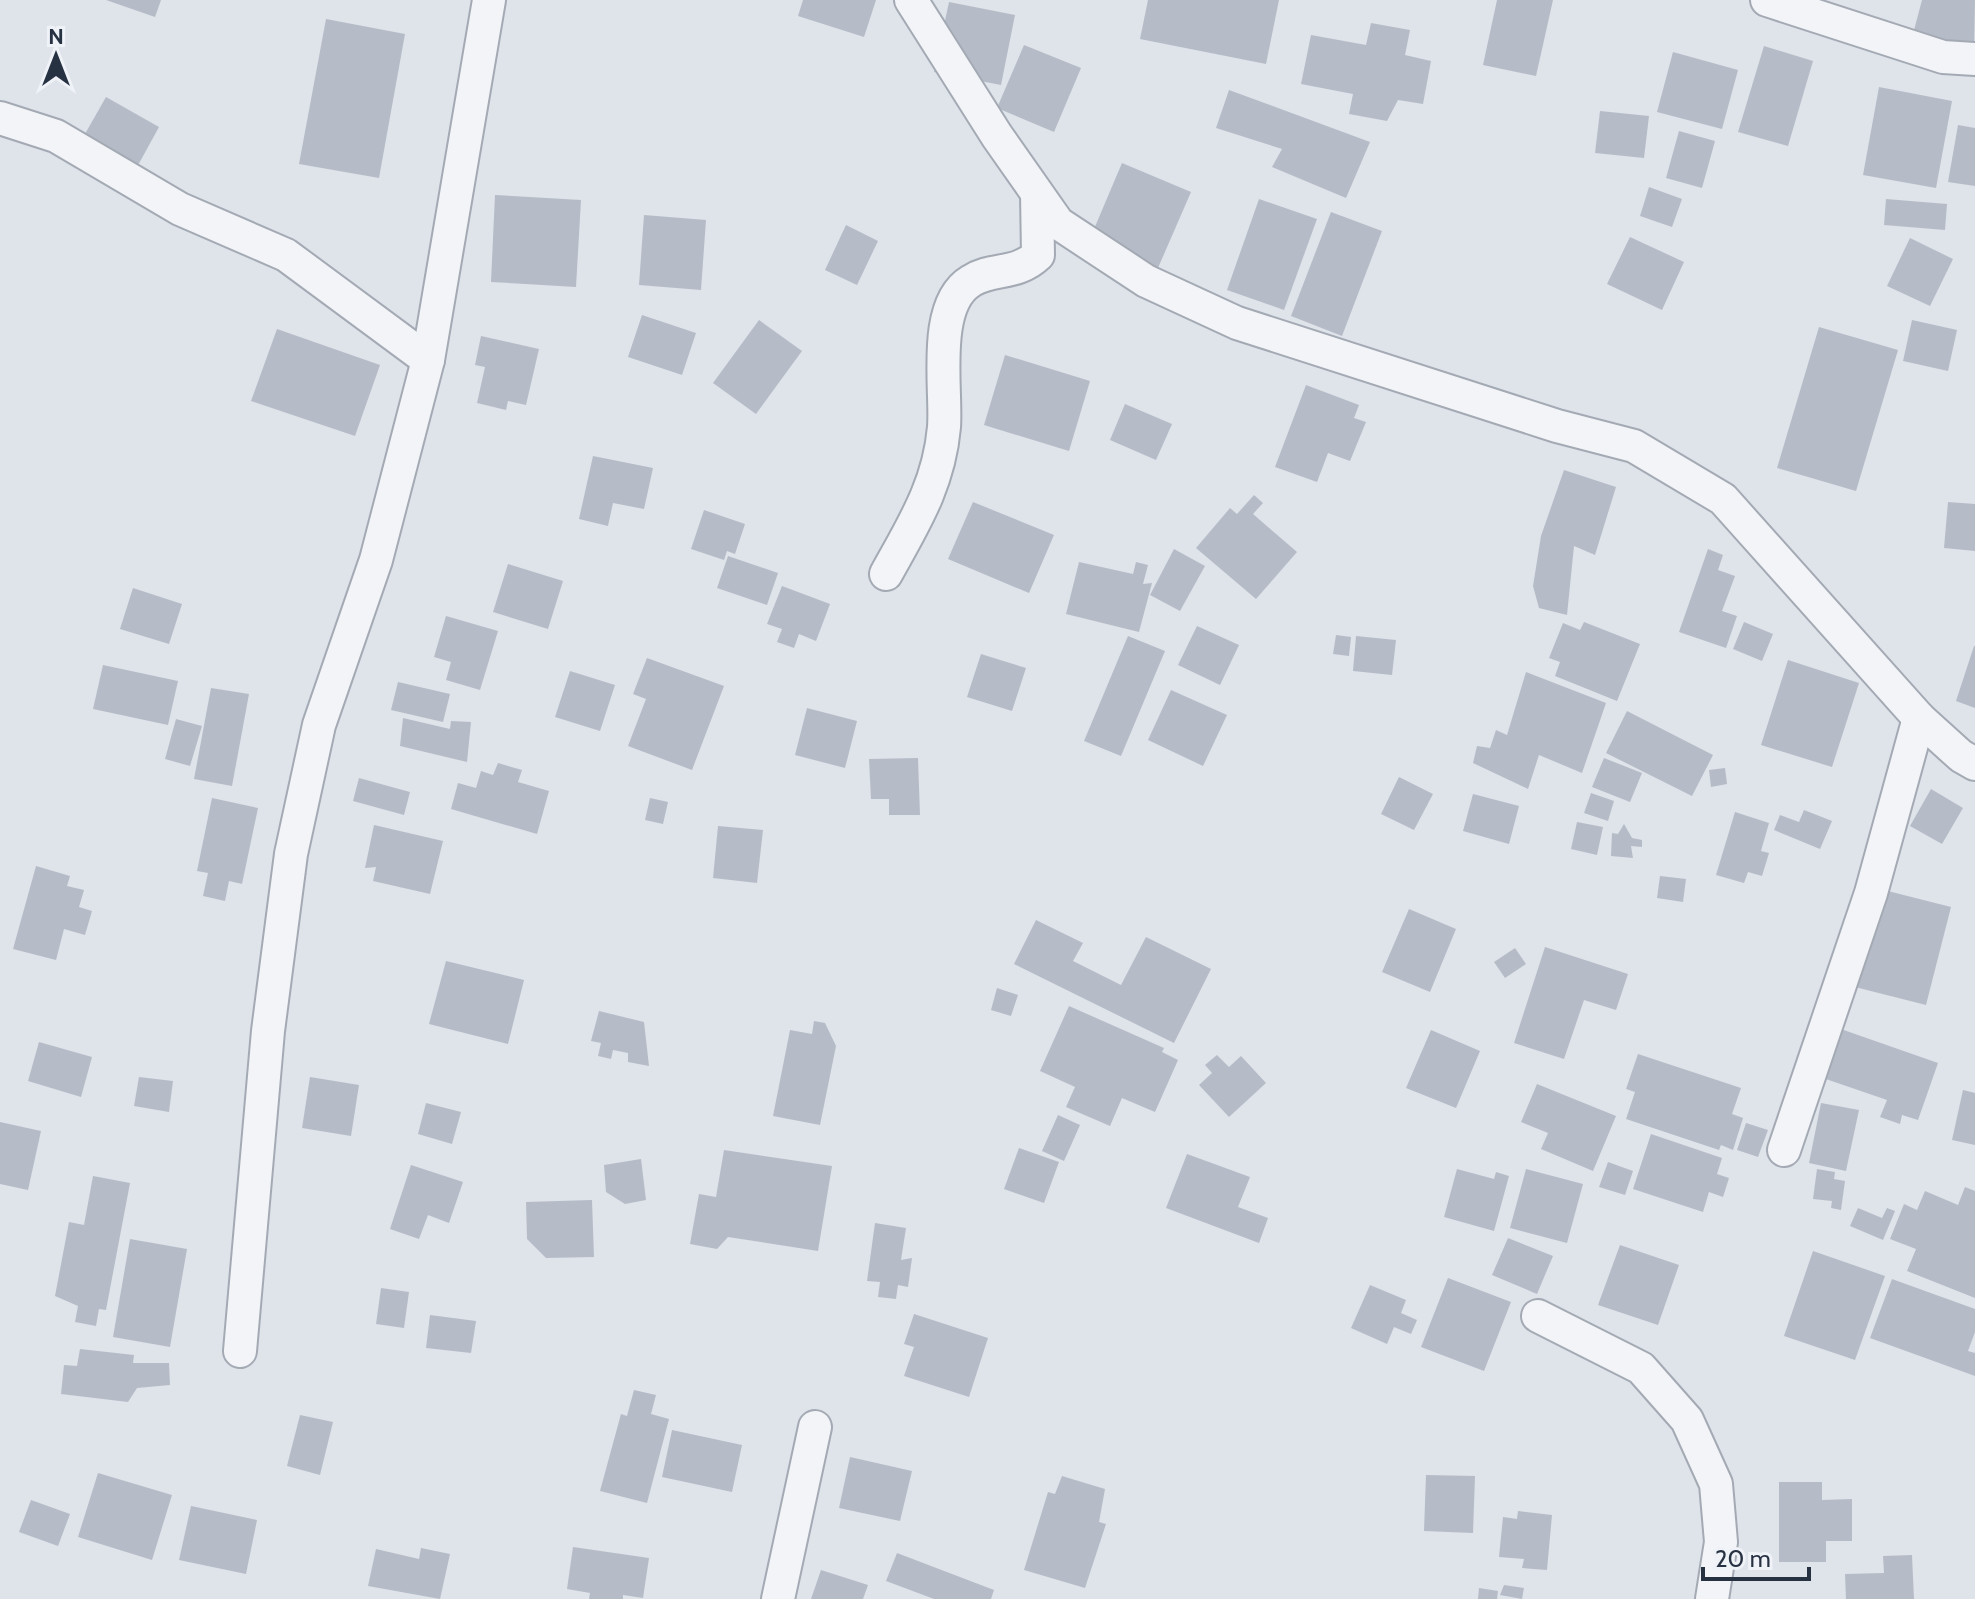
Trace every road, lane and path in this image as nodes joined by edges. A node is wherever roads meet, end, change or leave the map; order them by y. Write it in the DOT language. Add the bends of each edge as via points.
graph roads {
  1 [pos="489,0"];
  2 [pos="911,0"];
  3 [pos="1767,0"];
  4 [pos="1975,59"];
  5 [pos="0,118"];
  6 [pos="1037,194"];
  7 [pos="428,360"];
  8 [pos="886,574"];
  9 [pos="1919,718"];
  10 [pos="1975,764"];
  11 [pos="1784,1150"];
  12 [pos="1538,1316"];
  13 [pos="240,1351"];
  14 [pos="815,1427"];
  15 [pos="778,1599"];
  16 [pos="1712,1599"];
  1 -- 7 [label="street"];
  2 -- 6 [label="street"];
  3 -- 4 [label="street" via="1943,57"];
  5 -- 7 [label="street" via="56,136 180,209 286,255"];
  6 -- 8 [label="street" via="1038,255 1026,266 970,281 952,310 941,368 944,426 932,491"];
  6 -- 9 [label="street" via="1058,223 1146,281 1237,323 1634,446 1723,499"];
  7 -- 13 [label="street" via="376,560 319,725 291,854 268,1031"];
  9 -- 10 [label="street"];
  9 -- 11 [label="street" via="1871,893"];
  12 -- 16 [label="street" via="1641,1368 1687,1420 1716,1484 1721,1542"];
  14 -- 15 [label="street"];
}
